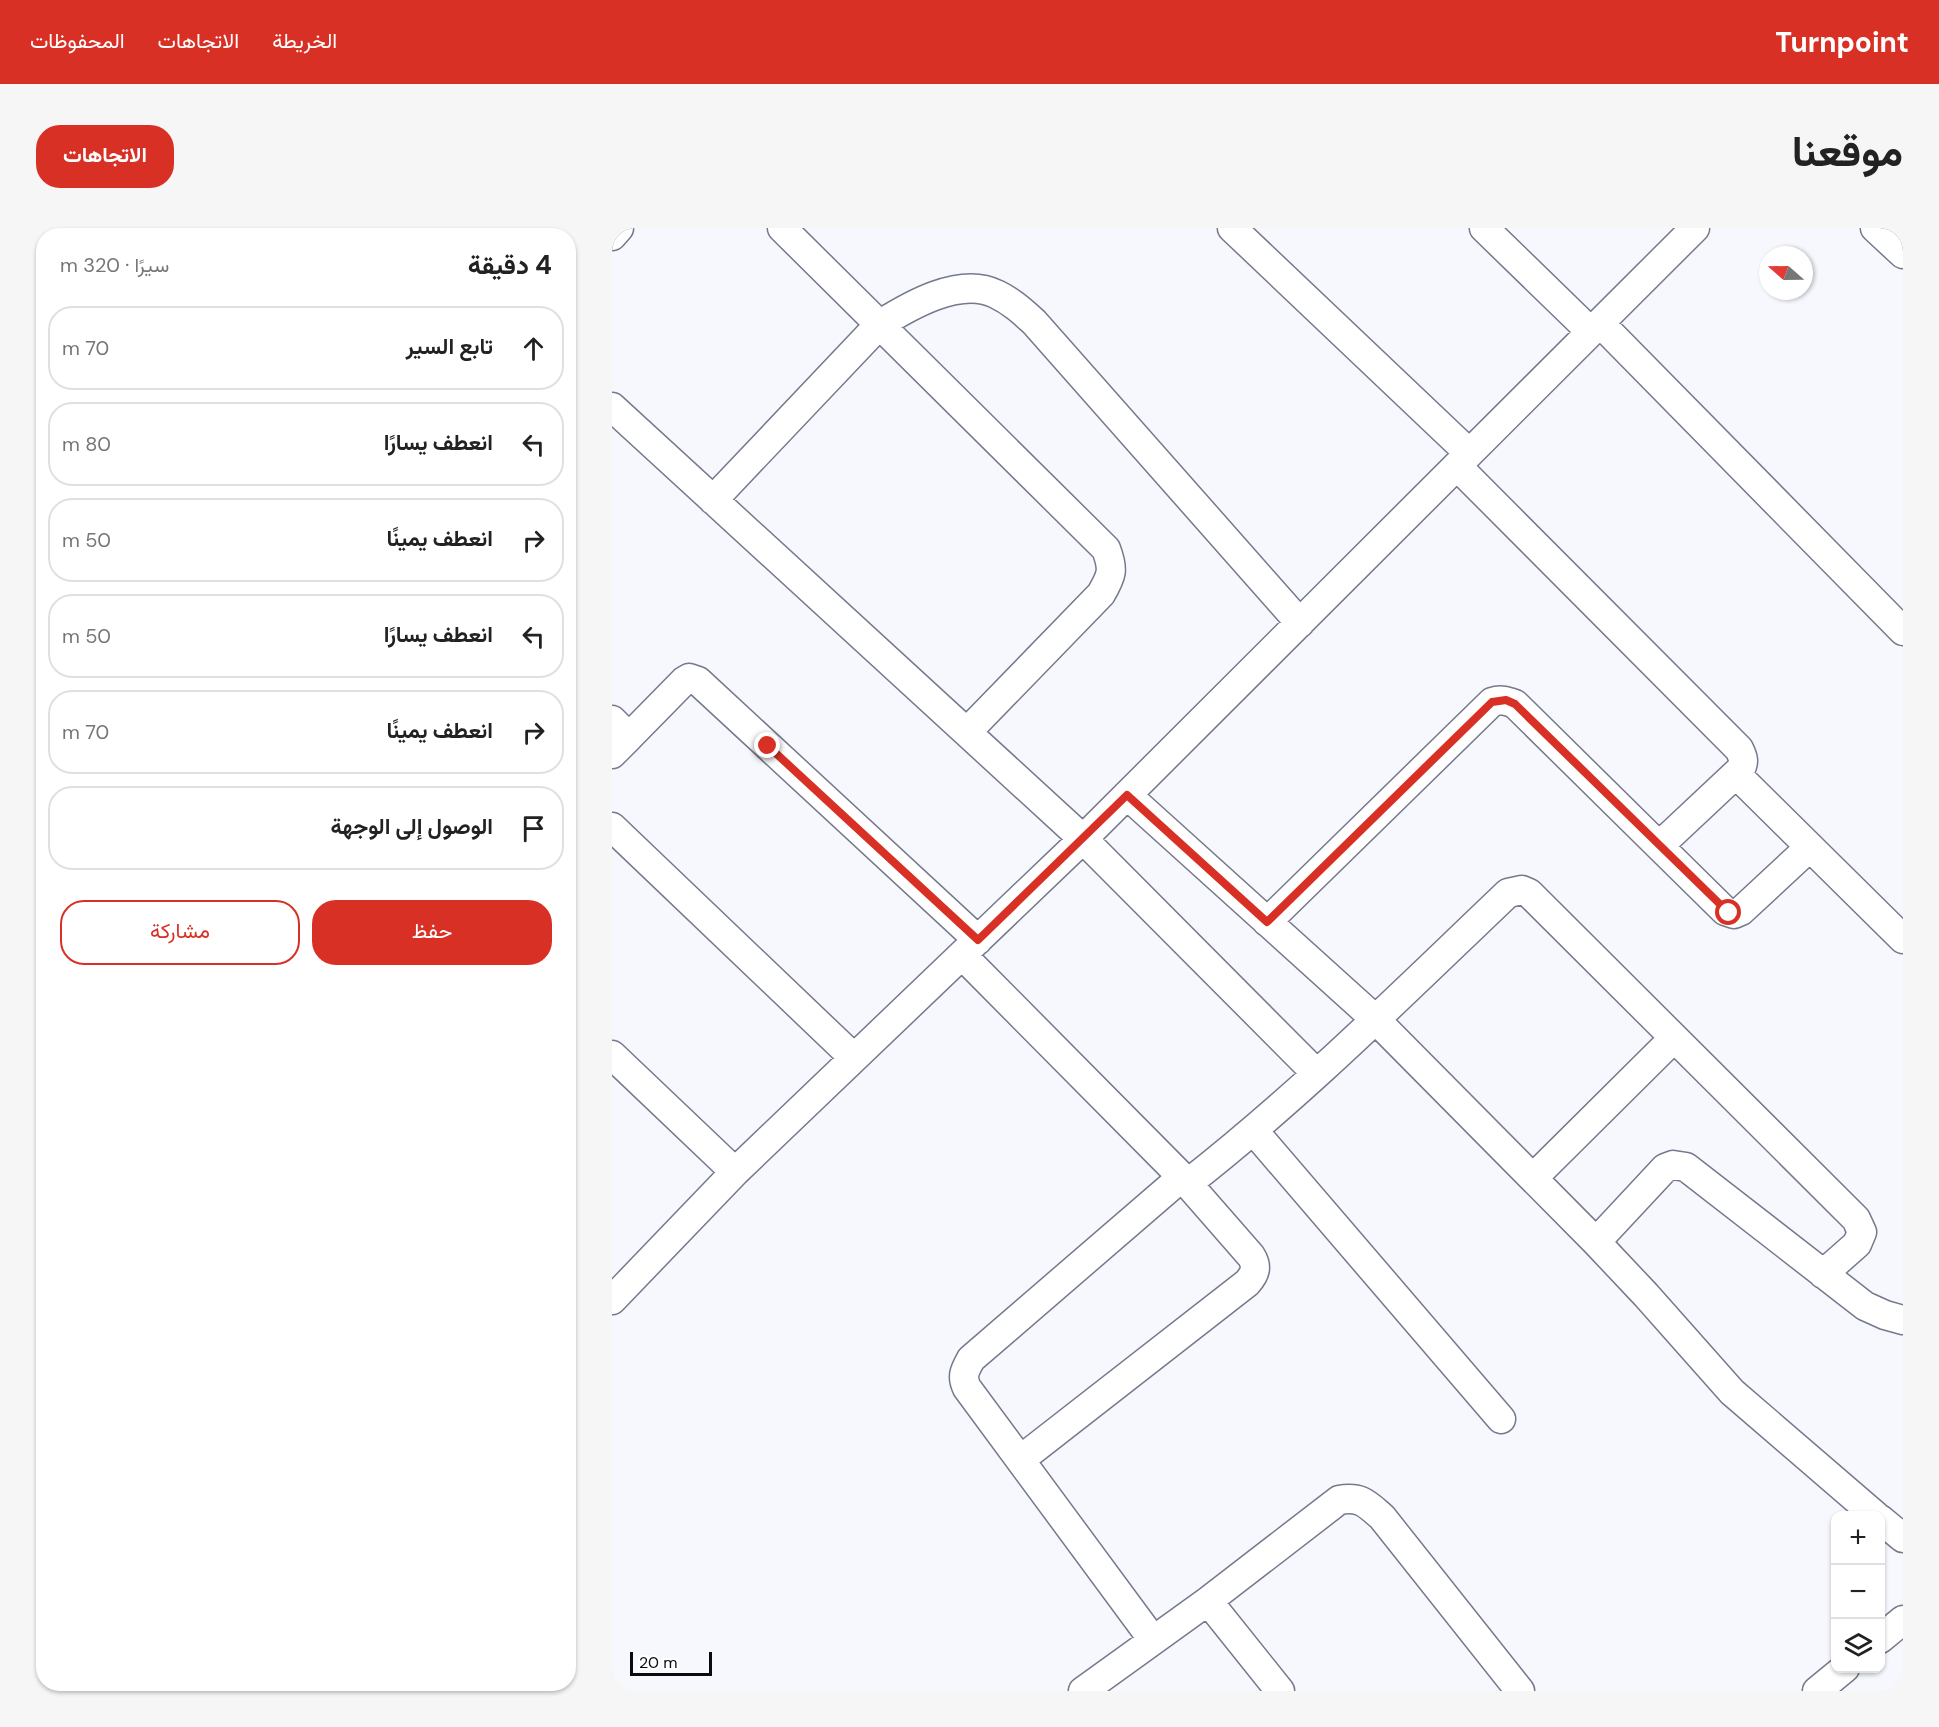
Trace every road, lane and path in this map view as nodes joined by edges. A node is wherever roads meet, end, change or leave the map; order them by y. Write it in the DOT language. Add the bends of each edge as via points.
graph roads {
  1 [pos="619,228"];
  2 [pos="782,228"];
  3 [pos="1232,228"];
  4 [pos="1484,228"];
  5 [pos="1695,228"];
  6 [pos="1875,228"];
  7 [pos="612,236"];
  8 [pos="1903,254"];
  9 [pos="879,325"];
  10 [pos="1595,327"];
  11 [pos="612,407"];
  12 [pos="1463,460"];
  13 [pos="713,500"];
  14 [pos="1300,623"];
  15 [pos="1903,631"];
  16 [pos="967,732"];
  17 [pos="618,737"];
  18 [pos="1736,774"];
  19 [pos="1127,795"];
  20 [pos="612,827"];
  21 [pos="1083,839"];
  22 [pos="1659,846"];
  23 [pos="1810,847"];
  24 [pos="1267,922"];
  25 [pos="1903,939"];
  26 [pos="970,948"];
  27 [pos="1375,1019"];
  28 [pos="1674,1038"];
  29 [pos="612,1055"];
  30 [pos="854,1058"];
  31 [pos="1316,1073"];
  32 [pos="1253,1130"];
  33 [pos="735,1172"];
  34 [pos="1533,1178"];
  35 [pos="1185,1180"];
  36 [pos="1596,1242"];
  37 [pos="1823,1274"];
  38 [pos="612,1300"];
  39 [pos="1903,1320"];
  40 [pos="1501,1419"];
  41 [pos="1020,1460"];
  42 [pos="1871,1511"];
  43 [pos="1885,1522"];
  44 [pos="1903,1538"];
  45 [pos="1208,1601"];
  46 [pos="1903,1620"];
  47 [pos="1885,1636"];
  48 [pos="1153,1640"];
  49 [pos="1839,1673"];
  50 [pos="1083,1691"];
  51 [pos="1280,1691"];
  52 [pos="1520,1691"];
  53 [pos="1817,1691"];
  1 -- 7 [label="street"];
  2 -- 9 [label="street"];
  3 -- 12 [label="street"];
  4 -- 10 [label="street"];
  5 -- 10 [label="street"];
  6 -- 8 [label="street"];
  9 -- 13 [label="street"];
  9 -- 14 [label="street" via="905,309 956,290 994,292 1017,306"];
  9 -- 16 [label="street" via="1106,549 1112,565 1101,594"];
  10 -- 12 [label="street"];
  10 -- 15 [label="street"];
  11 -- 13 [label="street"];
  12 -- 14 [label="street"];
  12 -- 18 [label="street" via="1738,749 1744,761"];
  13 -- 16 [label="street"];
  14 -- 19 [label="street"];
  16 -- 21 [label="street"];
  17 -- 26 [label="street" via="684,681 698,681"];
  18 -- 22 [label="street"];
  18 -- 23 [label="street"];
  19 -- 21 [label="street"];
  19 -- 24 [label="street"];
  20 -- 30 [label="street"];
  21 -- 26 [label="street"];
  21 -- 31 [label="street"];
  22 -- 23 [label="street" via="1725,911 1734,914"];
  22 -- 24 [label="street" via="1515,704 1498,700"];
  23 -- 25 [label="street"];
  24 -- 27 [label="street"];
  26 -- 30 [label="street"];
  26 -- 35 [label="street"];
  27 -- 28 [label="street" via="1508,893 1522,890"];
  27 -- 31 [label="street"];
  27 -- 34 [label="street"];
  28 -- 34 [label="street"];
  28 -- 37 [label="street" via="1856,1219 1862,1232 1857,1244"];
  29 -- 33 [label="street"];
  30 -- 33 [label="street"];
  31 -- 32 [label="street"];
  32 -- 35 [label="street"];
  32 -- 40 [label="street"];
  33 -- 38 [label="street"];
  34 -- 36 [label="street"];
  35 -- 41 [label="street" via="971,1359 963,1380"];
  35 -- 41 [label="street" via="1251,1256 1255,1262 1254,1275"];
  36 -- 37 [label="street" via="1665,1168 1678,1165 1686,1167"];
  36 -- 42 [label="street" via="1732,1392"];
  37 -- 39 [label="street" via="1865,1306"];
  41 -- 48 [label="street"];
  43 -- 44 [label="street"];
  45 -- 48 [label="street"];
  45 -- 51 [label="street"];
  45 -- 52 [label="street" via="1339,1500 1364,1501 1382,1518"];
  46 -- 47 [label="street"];
  48 -- 50 [label="street"];
  49 -- 53 [label="street"];
}
